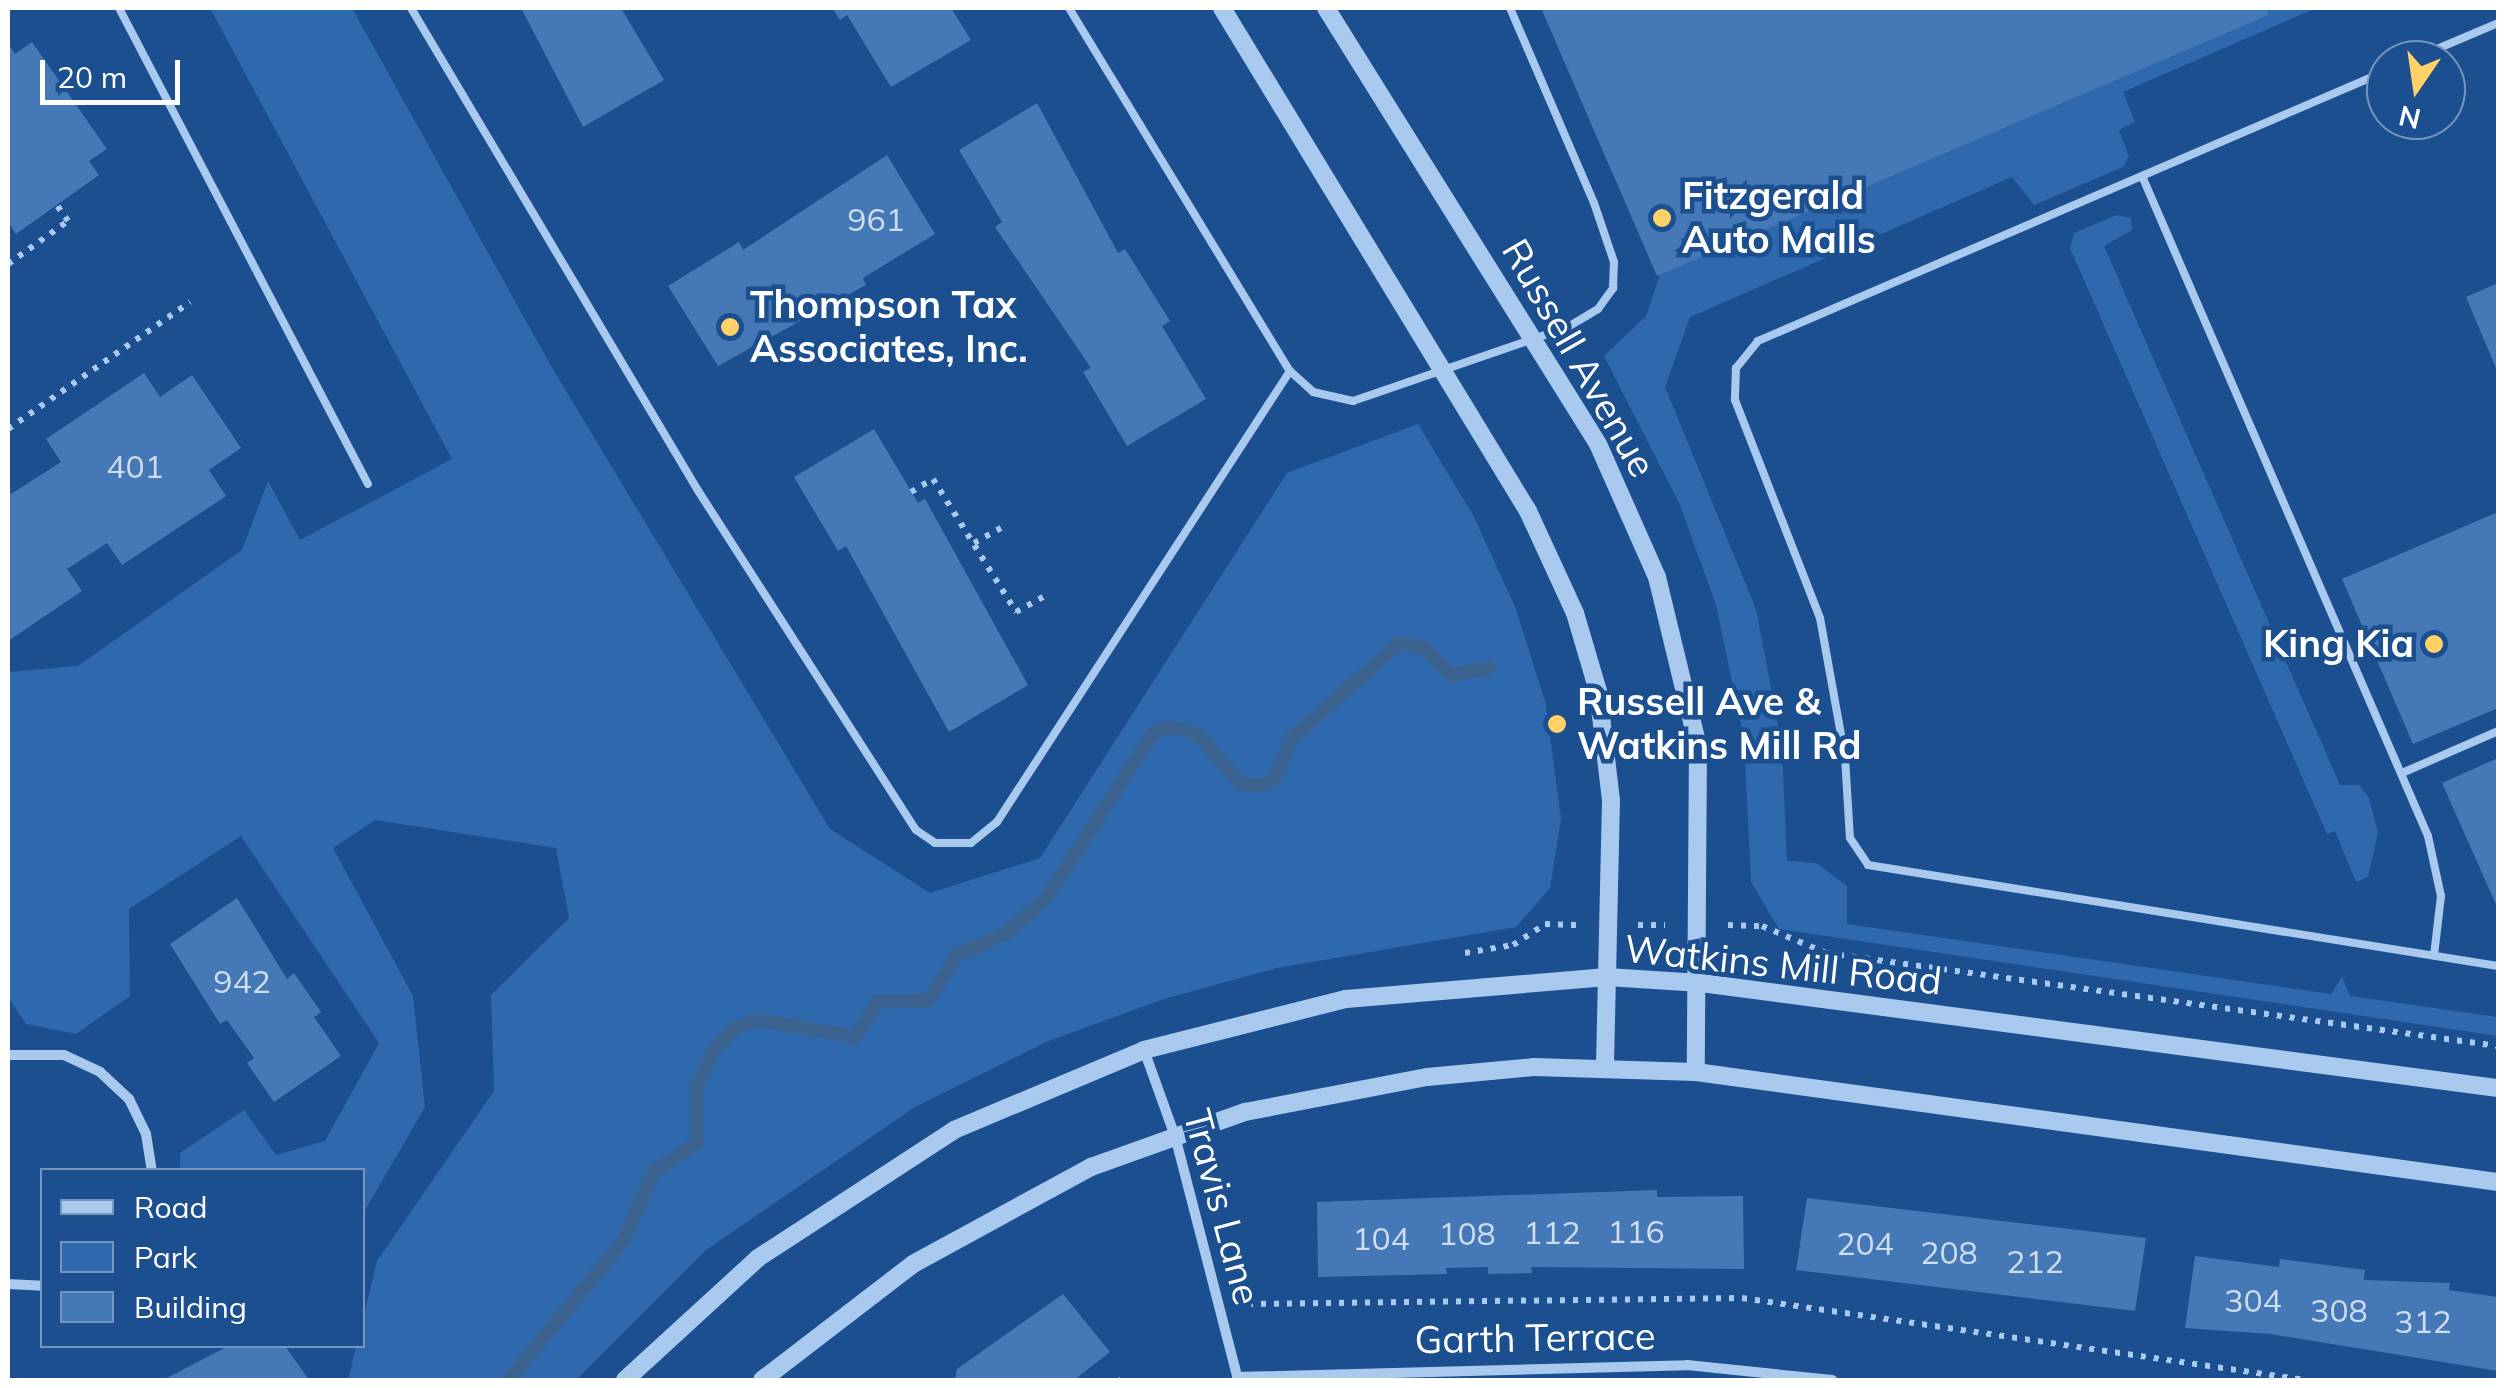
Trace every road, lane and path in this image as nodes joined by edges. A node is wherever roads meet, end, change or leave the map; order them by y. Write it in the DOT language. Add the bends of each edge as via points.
graph roads {
  1 [pos="120,8"];
  2 [pos="412,8"];
  3 [pos="1069,8"];
  4 [pos="1222,8"];
  5 [pos="1326,8"];
  6 [pos="1510,8"];
  7 [pos="2498,22"];
  8 [pos="2457,40"];
  9 [pos="2366,80"];
  10 [pos="2142,176"];
  11 [pos="57,205"];
  12 [pos="8,264"];
  13 [pos="190,302"];
  14 [pos="1534,341"];
  15 [pos="1290,371"];
  16 [pos="1445,374"];
  17 [pos="8,429"];
  18 [pos="368,484"];
  19 [pos="911,492"];
  20 [pos="1000,528"];
  21 [pos="974,543"];
  22 [pos="1042,597"];
  23 [pos="2498,731"];
  24 [pos="2402,772"];
  25 [pos="1544,924"];
  26 [pos="1608,925"];
  27 [pos="1702,925"];
  28 [pos="2434,956"];
  29 [pos="2498,966"];
  30 [pos="1607,978"];
  31 [pos="1701,982"];
  32 [pos="2498,1046"];
  33 [pos="1144,1050"];
  34 [pos="8,1055"];
  35 [pos="1604,1067"];
  36 [pos="1696,1072"];
  37 [pos="2498,1088"];
  38 [pos="1175,1136"];
  39 [pos="152,1168"];
  40 [pos="2498,1182"];
  41 [pos="8,1284"];
  42 [pos="40,1286"];
  43 [pos="1218,1304"];
  44 [pos="1237,1379"];
  45 [pos="625,1380"];
  46 [pos="762,1380"];
  47 [pos="1832,1380"];
  48 [pos="2305,1380"];
  1 -- 18 [label="lane"];
  2 -- 15 [label="lane" via="697,489 916,830 935,843 971,842 998,820"];
  3 -- 15 [label="lane"];
  4 -- 16 [label="street"];
  5 -- 14 [label="street, Russell Avenue"];
  6 -- 14 [label="lane" via="1594,203 1615,275 1598,310"];
  7 -- 8 [label="lane"];
  9 -- 10 [label="lane"];
  10 -- 24 [label="lane"];
  10 -- 28 [label="lane" via="1758,341 1736,368 1735,400 1820,618 1853,848 1890,874"];
  11 -- 12 [label="path" via="68,221"];
  13 -- 17 [label="path"];
  14 -- 16 [label="lane"];
  14 -- 27 [label="street, Russell Avenue" via="1598,444 1674,631 1698,746"];
  15 -- 16 [label="lane" via="1313,392 1353,401"];
  16 -- 26 [label="street" via="1528,511 1598,691 1611,800"];
  19 -- 21 [label="path" via="933,479"];
  20 -- 21 [label="path"];
  21 -- 22 [label="path" via="1016,612"];
  23 -- 24 [label="lane"];
  24 -- 28 [label="lane" via="2440,876"];
  25 -- 26 [label="path"];
  26 -- 27 [label="path"];
  26 -- 30 [label="street"];
  27 -- 31 [label="street, Russell Avenue"];
  27 -- 32 [label="path" via="1762,926 1826,953"];
  28 -- 29 [label="lane"];
  30 -- 31 [label="street, Watkins Mill Road"];
  30 -- 33 [label="street, Watkins Mill Road" via="1346,998"];
  30 -- 35 [label="street"];
  31 -- 36 [label="street, Russell Avenue"];
  31 -- 37 [label="street, Watkins Mill Road"];
  33 -- 38 [label="street, Travis Lane"];
  33 -- 45 [label="street, Watkins Mill Road" via="954,1130 858,1188 758,1258"];
  34 -- 39 [label="street" via="64,1055 100,1072 129,1099 146,1134"];
  35 -- 36 [label="street"];
  35 -- 38 [label="street" via="1334,1091"];
  36 -- 40 [label="street"];
  38 -- 43 [label="street, Travis Lane"];
  38 -- 46 [label="street" via="1092,1167 974,1228 836,1318"];
  41 -- 42 [label="street"];
  43 -- 44 [label="street, Travis Lane"];
  43 -- 48 [label="path" via="1742,1298"];
  44 -- 47 [label="street, Garth Terrace" via="1687,1365"];
}
